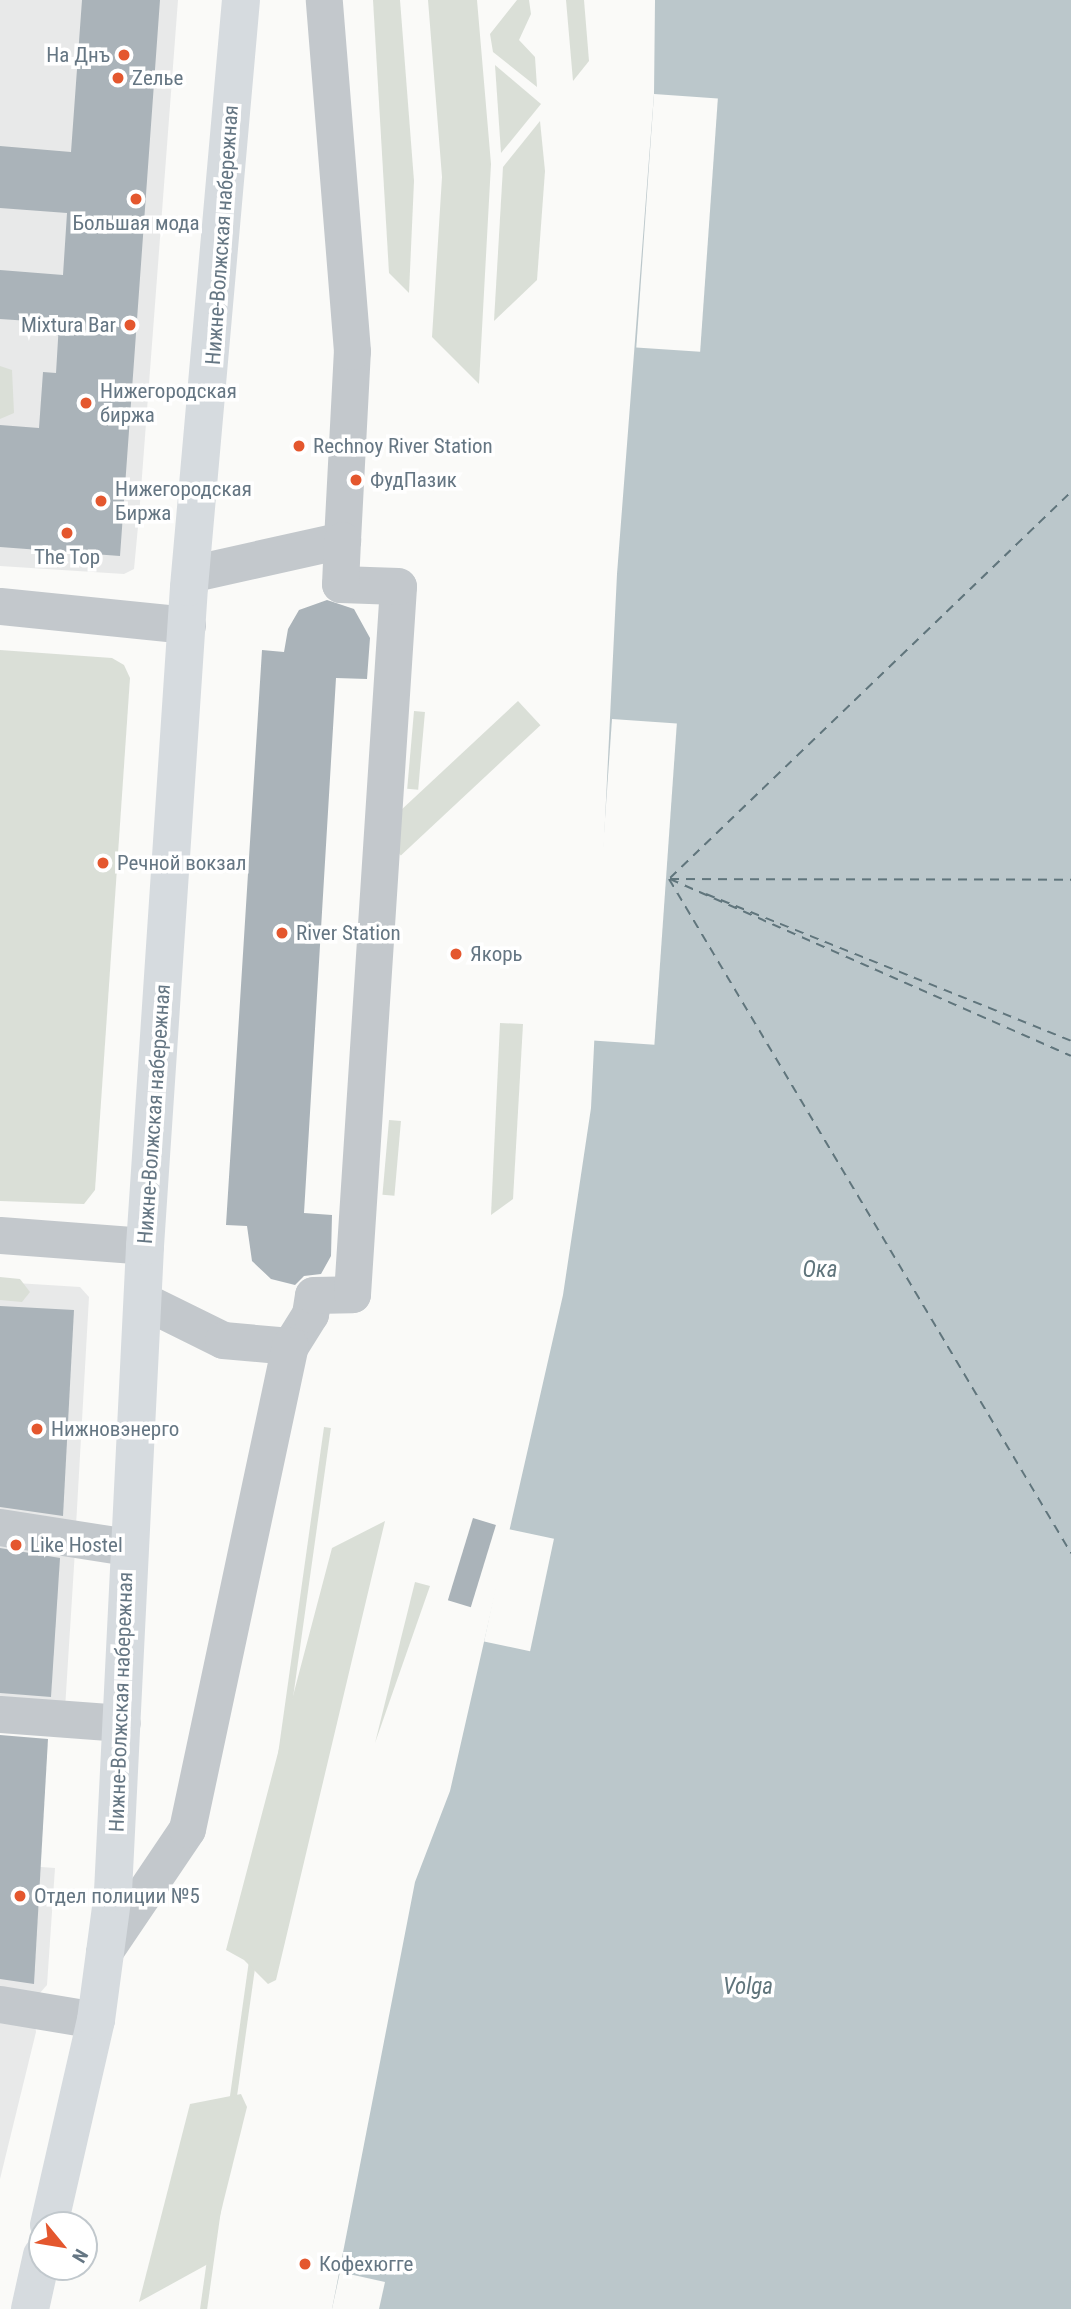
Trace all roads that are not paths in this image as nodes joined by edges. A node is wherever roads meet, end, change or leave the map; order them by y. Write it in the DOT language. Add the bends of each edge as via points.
graph roads {
  1 [pos="241,0"];
  2 [pos="324,0"];
  3 [pos="342,540"];
  4 [pos="190,574"];
  5 [pos="0,606"];
  6 [pos="187,625"];
  7 [pos="0,1235"];
  8 [pos="145,1246"];
  9 [pos="142,1300"];
  10 [pos="290,1346"];
  11 [pos="0,1527"];
  12 [pos="128,1547"];
  13 [pos="0,1714"];
  14 [pos="122,1723"];
  15 [pos="104,1952"];
  16 [pos="0,2004"];
  17 [pos="96,2020"];
  18 [pos="52,2211"];
  19 [pos="36,2281"];
  20 [pos="30,2309"];
  1 -- 4 [label="main road, Нижне-Волжская набережная"];
  2 -- 3 [label="street" via="352,351"];
  3 -- 4 [label="street"];
  3 -- 10 [label="street" via="340,584 398,586 396,628 352,1294 313,1295 310,1314"];
  4 -- 6 [label="main road, Нижне-Волжская набережная"];
  5 -- 6 [label="street"];
  6 -- 8 [label="main road, Нижне-Волжская набережная"];
  7 -- 8 [label="street"];
  8 -- 9 [label="main road, Нижне-Волжская набережная"];
  9 -- 10 [label="street" via="223,1340"];
  9 -- 12 [label="main road, Нижне-Волжская набережная"];
  10 -- 15 [label="street" via="187,1829"];
  11 -- 12 [label="street"];
  12 -- 14 [label="main road, Нижне-Волжская набережная"];
  13 -- 14 [label="street"];
  14 -- 15 [label="main road, Нижне-Волжская набережная" via="113,1892"];
  15 -- 17 [label="main road, Нижне-Волжская набережная"];
  16 -- 17 [label="street"];
  17 -- 18 [label="main road, Нижне-Волжская набережная"];
  19 -- 20 [label="main road"];
}
